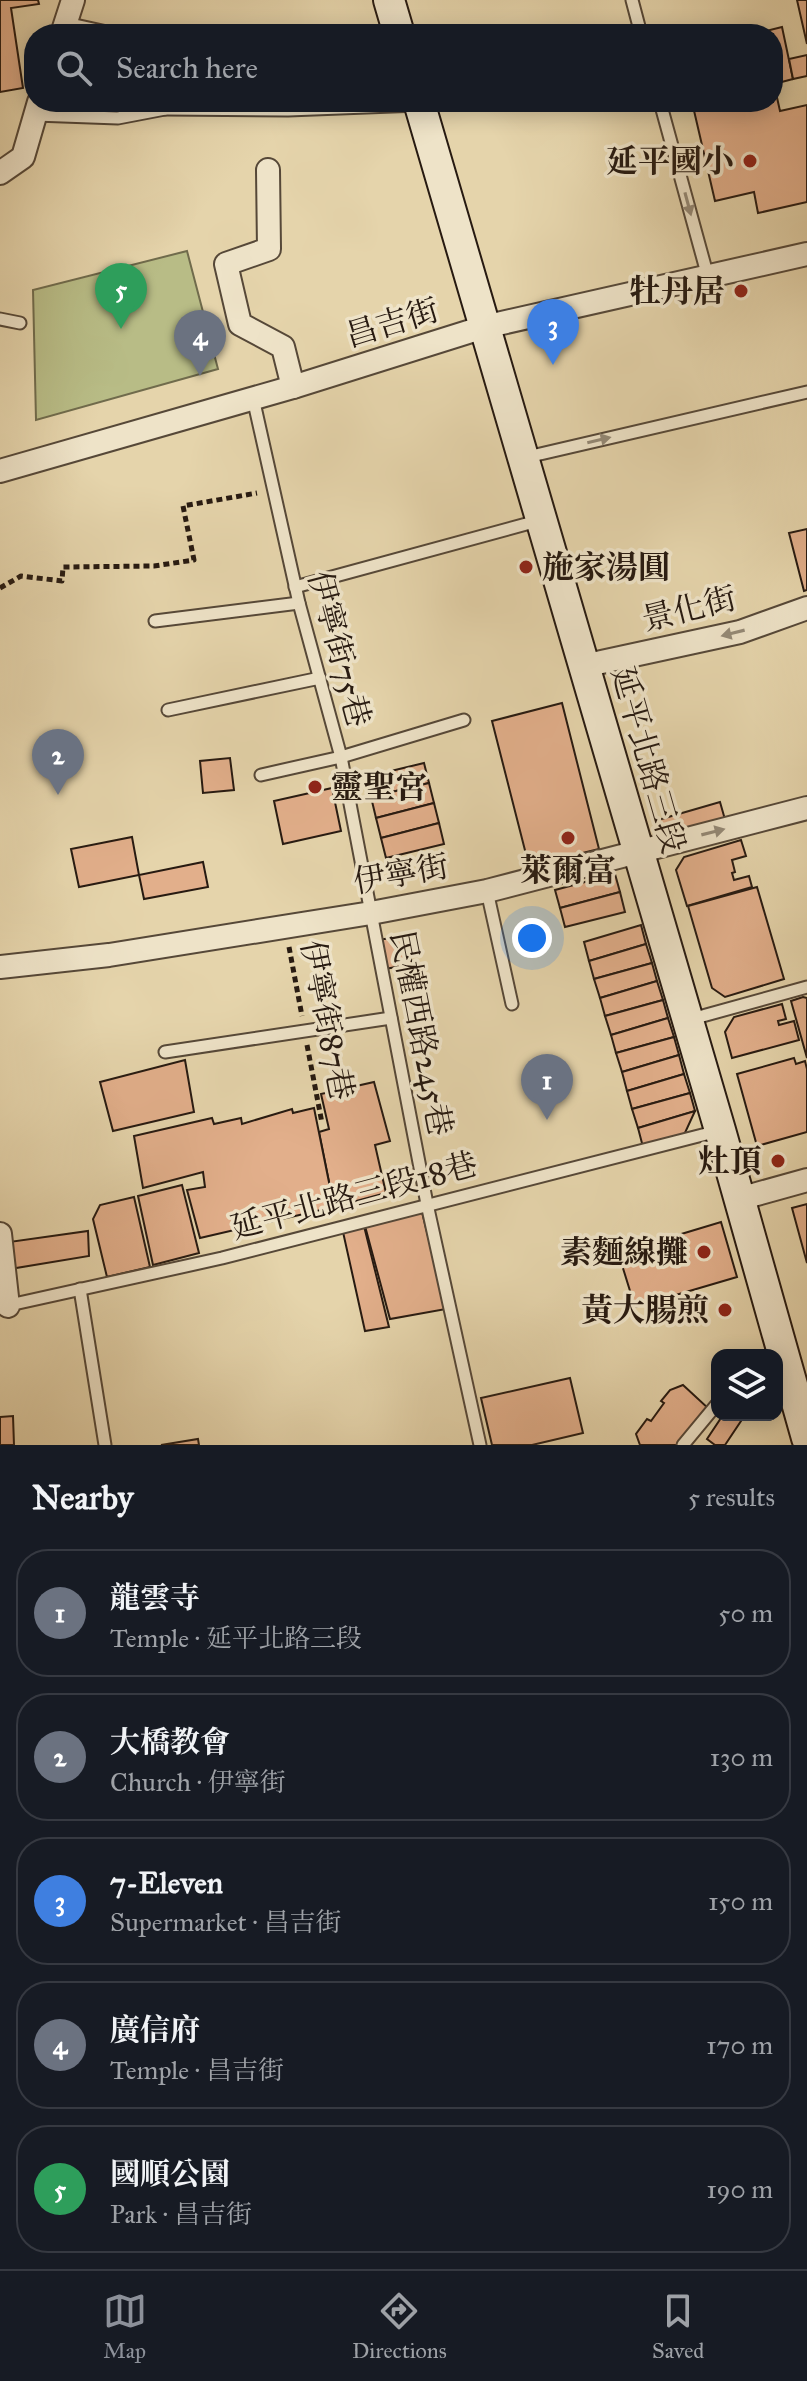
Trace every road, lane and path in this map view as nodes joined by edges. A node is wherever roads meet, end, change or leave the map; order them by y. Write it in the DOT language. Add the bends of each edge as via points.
graph roads {
  1 [pos="73,0"];
  2 [pos="389,0"];
  3 [pos="632,0"];
  4 [pos="65,24"];
  5 [pos="396,24"];
  6 [pos="638,24"];
  7 [pos="36,112"];
  8 [pos="64,112"];
  9 [pos="141,112"];
  10 [pos="422,112"];
  11 [pos="663,112"];
  12 [pos="268,170"];
  13 [pos="0,173"];
  14 [pos="807,254"];
  15 [pos="708,277"];
  16 [pos="0,319"];
  17 [pos="20,323"];
  18 [pos="484,327"];
  19 [pos="293,387"];
  20 [pos="807,392"];
  21 [pos="253,398"];
  22 [pos="523,458"];
  23 [pos="0,471"];
  24 [pos="273,491"];
  25 [pos="541,520"];
  26 [pos="295,587"];
  27 [pos="0,588"];
  28 [pos="299,603"];
  29 [pos="807,608"];
  30 [pos="155,621"];
  31 [pos="583,666"];
  32 [pos="320,678"];
  33 [pos="168,710"];
  34 [pos="464,720"];
  35 [pos="341,757"];
  36 [pos="261,775"];
  37 [pos="807,808"];
  38 [pos="638,852"];
  39 [pos="487,891"];
  40 [pos="371,913"];
  41 [pos="285,927"];
  42 [pos="0,967"];
  43 [pos="807,987"];
  44 [pos="512,1004"];
  45 [pos="391,1018"];
  46 [pos="686,1021"];
  47 [pos="305,1031"];
  48 [pos="165,1052"];
  49 [pos="322,1123"];
  50 [pos="720,1130"];
  51 [pos="807,1180"];
  52 [pos="739,1199"];
  53 [pos="427,1204"];
  54 [pos="0,1234"];
  55 [pos="80,1289"];
  56 [pos="4,1306"];
  57 [pos="777,1349"];
  58 [pos="783,1371"];
  59 [pos="711,1411"];
  60 [pos="807,1438"];
  61 [pos="105,1445"];
  62 [pos="480,1445"];
  63 [pos="683,1445"];
  1 -- 4 [label="street"];
  2 -- 5 [label="street"];
  3 -- 6 [label="lane"];
  7 -- 13 [label="street" via="23,157"];
  8 -- 9 [label="lane" via="118,118"];
  10 -- 18 [label="street, 延平北路三段"];
  11 -- 15 [label="lane, one-way"];
  12 -- 19 [label="street" via="269,249 226,264 240,324 283,347"];
  14 -- 15 [label="street, 昌吉街"];
  15 -- 18 [label="street, 昌吉街"];
  16 -- 17 [label="lane"];
  18 -- 19 [label="street, 昌吉街"];
  18 -- 22 [label="street, 延平北路三段"];
  19 -- 21 [label="street, 昌吉街"];
  22 -- 20 [label="lane, one-way"];
  21 -- 23 [label="street, 昌吉街"];
  21 -- 24 [label="lane, 伊寧街75巷"];
  22 -- 25 [label="street, 延平北路三段"];
  24 -- 26 [label="lane, 伊寧街75巷"];
  24 -- 27 [label="path" via="183,506 194,560 63,567 62,581 21,576"];
  25 -- 26 [label="lane"];
  25 -- 31 [label="street, 延平北路三段"];
  26 -- 28 [label="lane, 伊寧街75巷"];
  28 -- 30 [label="lane"];
  28 -- 32 [label="lane, 伊寧街75巷"];
  29 -- 31 [label="street, 景化街, one-way" via="740,632"];
  31 -- 38 [label="street, 延平北路三段"];
  32 -- 33 [label="lane"];
  32 -- 35 [label="lane, 伊寧街75巷"];
  34 -- 35 [label="lane"];
  35 -- 36 [label="lane"];
  35 -- 40 [label="lane, 伊寧街75巷"];
  38 -- 37 [label="street, 伊寧街, one-way"];
  38 -- 39 [label="street, 伊寧街"];
  38 -- 46 [label="street, 延平北路三段"];
  39 -- 40 [label="street, 伊寧街"];
  39 -- 44 [label="lane"];
  40 -- 41 [label="street, 伊寧街"];
  40 -- 45 [label="lane, 民權西路245巷"];
  41 -- 42 [label="street, 伊寧街"];
  41 -- 47 [label="path, 伊寧街87巷"];
  43 -- 46 [label="lane"];
  45 -- 47 [label="lane"];
  45 -- 53 [label="lane, 民權西路245巷"];
  46 -- 50 [label="street, 延平北路三段"];
  47 -- 48 [label="lane"];
  47 -- 49 [label="path, 伊寧街87巷"];
  50 -- 52 [label="street, 延平北路三段"];
  50 -- 53 [label="lane, 延平北路三段18巷"];
  51 -- 52 [label="street"];
  52 -- 57 [label="street, 延平北路三段"];
  53 -- 55 [label="lane, 延平北路三段18巷"];
  53 -- 62 [label="lane, 民權西路245巷"];
  54 -- 56 [label="street"];
  55 -- 56 [label="lane, 延平北路三段18巷"];
  55 -- 61 [label="lane"];
  58 -- 60 [label="street, 延平北路三段"];
  59 -- 63 [label="lane"];
}
